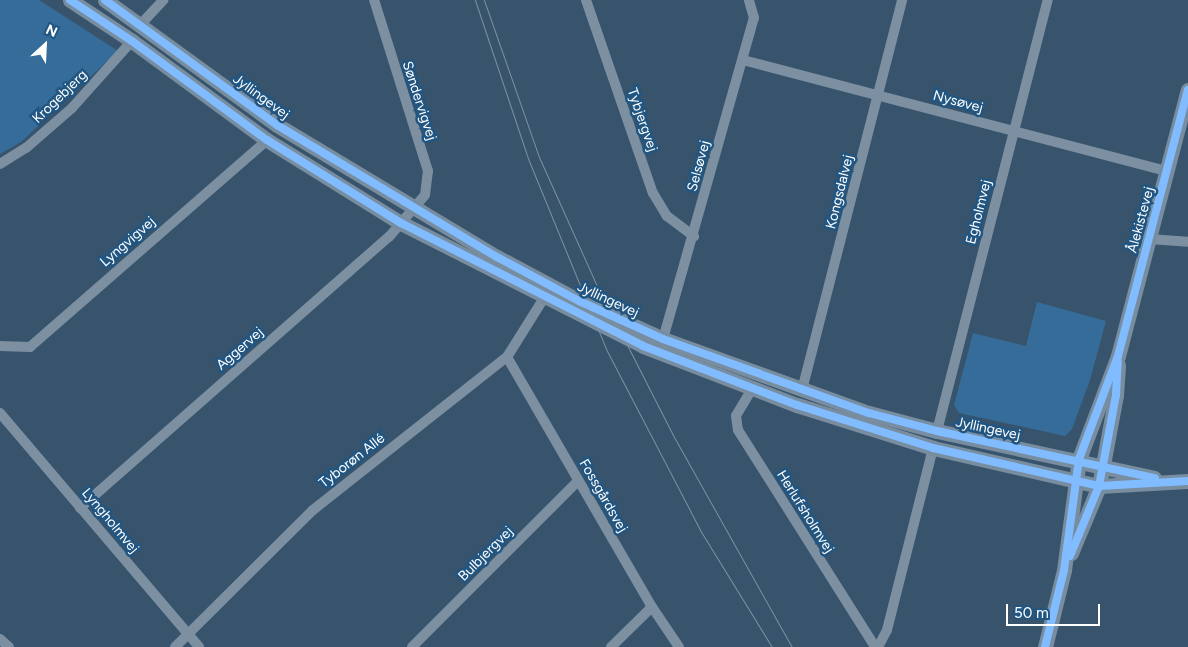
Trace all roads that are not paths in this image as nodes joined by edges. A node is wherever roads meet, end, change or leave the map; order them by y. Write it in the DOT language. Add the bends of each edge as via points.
graph roads {
  1 [pos="70,0"];
  2 [pos="105,0"];
  3 [pos="162,0"];
  4 [pos="374,0"];
  5 [pos="586,0"];
  6 [pos="749,0"];
  7 [pos="902,0"];
  8 [pos="1048,0"];
  9 [pos="141,24"];
  10 [pos="132,41"];
  11 [pos="742,60"];
  12 [pos="1188,90"];
  13 [pos="879,95"];
  14 [pos="1014,131"];
  15 [pos="267,140"];
  16 [pos="0,164"];
  17 [pos="1167,171"];
  18 [pos="415,208"];
  19 [pos="401,224"];
  20 [pos="694,236"];
  21 [pos="1149,239"];
  22 [pos="1188,242"];
  23 [pos="544,298"];
  24 [pos="663,339"];
  25 [pos="0,346"];
  26 [pos="1118,356"];
  27 [pos="507,357"];
  28 [pos="752,389"];
  29 [pos="802,390"];
  30 [pos="0,413"];
  31 [pos="937,431"];
  32 [pos="933,448"];
  33 [pos="1079,459"];
  34 [pos="1103,464"];
  35 [pos="1165,480"];
  36 [pos="578,481"];
  37 [pos="1188,481"];
  38 [pos="1076,482"];
  39 [pos="1099,486"];
  40 [pos="80,508"];
  41 [pos="1064,570"];
  42 [pos="652,607"];
  43 [pos="186,633"];
  44 [pos="0,639"];
  45 [pos="9,647"];
  46 [pos="175,647"];
  47 [pos="199,647"];
  48 [pos="412,647"];
  49 [pos="611,647"];
  50 [pos="679,647"];
  51 [pos="876,647"];
  52 [pos="1045,647"];
  1 -- 10 [label="street, Jyllingevej"];
  2 -- 9 [label="street, Jyllingevej"];
  3 -- 9 [label="street"];
  4 -- 18 [label="street, Søndervigvej" via="428,172 425,196"];
  5 -- 20 [label="street, Tybjergvej" via="653,193 667,216"];
  6 -- 11 [label="street, Selsøvej" via="754,18"];
  7 -- 13 [label="street, Kongsdalvej"];
  8 -- 14 [label="street, Egholmvej"];
  9 -- 18 [label="street, Jyllingevej" via="277,125"];
  10 -- 15 [label="street, Jyllingevej"];
  10 -- 16 [label="street, Krogebjerg" via="72,108 26,148"];
  11 -- 13 [label="street, Nysøvej"];
  11 -- 20 [label="street, Selsøvej"];
  12 -- 17 [label="street, Ålekistevej"];
  13 -- 14 [label="street, Nysøvej"];
  13 -- 29 [label="street, Kongsdalvej"];
  14 -- 17 [label="street, Nysøvej"];
  14 -- 31 [label="street, Egholmvej"];
  15 -- 19 [label="street, Jyllingevej"];
  15 -- 25 [label="street, Lyngvigvej" via="30,347"];
  17 -- 21 [label="street, Ålekistevej"];
  18 -- 19 [label="street, Aggervej"];
  18 -- 24 [label="street, Jyllingevej" via="573,298"];
  19 -- 23 [label="street, Jyllingevej"];
  19 -- 40 [label="street, Aggervej"];
  20 -- 24 [label="street, Selsøvej"];
  21 -- 22 [label="street"];
  21 -- 26 [label="street, Ålekistevej"];
  23 -- 27 [label="street, Tyborøn Allé"];
  23 -- 28 [label="street, Jyllingevej" via="643,346"];
  24 -- 29 [label="street, Jyllingevej"];
  26 -- 33 [label="street, Ålekistevej"];
  26 -- 34 [label="street, Ålekistevej" via="1116,395"];
  27 -- 36 [label="street, Fossgårdsvej"];
  27 -- 43 [label="street, Tyborøn Allé" via="313,510"];
  28 -- 32 [label="street, Jyllingevej"];
  28 -- 51 [label="street, Herlufsholmvej" via="739,409 735,423 738,430"];
  29 -- 31 [label="street, Jyllingevej"];
  30 -- 40 [label="street, Lyngholmvej"];
  31 -- 33 [label="street, Jyllingevej"];
  32 -- 38 [label="street, Jyllingevej"];
  32 -- 51 [label="street" via="887,630"];
  33 -- 34 [label="street, Jyllingevej"];
  33 -- 38 [label="street, Ålekistevej"];
  34 -- 35 [label="street, Jyllingevej"];
  34 -- 39 [label="street, Ålekistevej"];
  35 -- 37 [label="street, Jyllingevej"];
  35 -- 39 [label="street, Jyllingevej"];
  36 -- 42 [label="street, Fossgårdsvej"];
  36 -- 48 [label="street, Bulbjergvej"];
  38 -- 39 [label="street, Jyllingevej"];
  38 -- 41 [label="street, Ålekistevej"];
  39 -- 41 [label="street, Ålekistevej"];
  40 -- 43 [label="street, Lyngholmvej"];
  41 -- 52 [label="street, Ålekistevej"];
  42 -- 49 [label="street"];
  42 -- 50 [label="street, Fossgårdsvej"];
  43 -- 46 [label="street, Tyborøn Allé"];
  43 -- 47 [label="street, Lyngholmvej"];
  44 -- 45 [label="street"];
}
